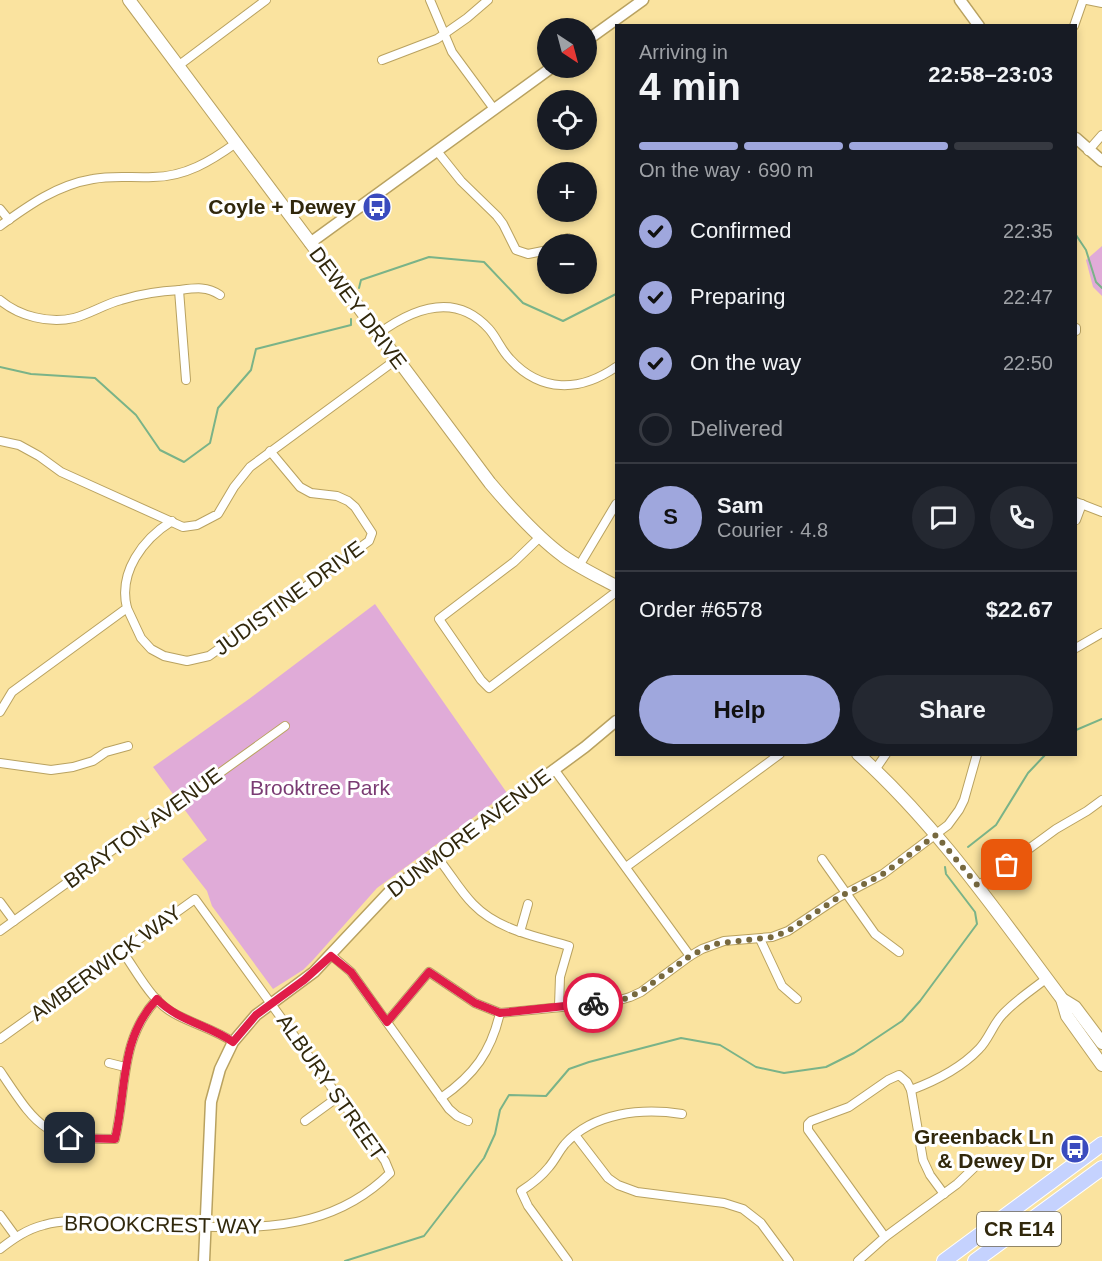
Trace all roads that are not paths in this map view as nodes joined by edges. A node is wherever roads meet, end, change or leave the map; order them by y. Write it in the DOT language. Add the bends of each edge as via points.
graph roads {
  1 [pos="129,0"];
  2 [pos="266,0"];
  3 [pos="430,0"];
  4 [pos="488,0"];
  5 [pos="642,0"];
  6 [pos="960,0"];
  7 [pos="1085,0"];
  8 [pos="1102,3"];
  9 [pos="978,24"];
  10 [pos="1075,24"];
  11 [pos="597,34"];
  12 [pos="444,35"];
  13 [pos="382,60"];
  14 [pos="178,66"];
  15 [pos="537,78"];
  16 [pos="494,109"];
  17 [pos="1102,135"];
  18 [pos="1077,139"];
  19 [pos="236,142"];
  20 [pos="437,151"];
  21 [pos="1089,151"];
  22 [pos="1102,161"];
  23 [pos="0,209"];
  24 [pos="9,220"];
  25 [pos="0,226"];
  26 [pos="310,243"];
  27 [pos="537,252"];
  28 [pos="179,290"];
  29 [pos="220,296"];
  30 [pos="0,300"];
  31 [pos="378,334"];
  32 [pos="397,359"];
  33 [pos="615,368"];
  34 [pos="186,380"];
  35 [pos="0,441"];
  36 [pos="270,451"];
  37 [pos="1079,503"];
  38 [pos="615,506"];
  39 [pos="1102,512"];
  40 [pos="172,521"];
  41 [pos="540,537"];
  42 [pos="579,566"];
  43 [pos="615,585"];
  44 [pos="615,593"];
  45 [pos="127,608"];
  46 [pos="1102,633"];
  47 [pos="1077,647"];
  48 [pos="0,712"];
  49 [pos="615,722"];
  50 [pos="285,726"];
  51 [pos="128,746"];
  52 [pos="777,756"];
  53 [pos="860,756"];
  54 [pos="885,756"];
  55 [pos="976,756"];
  56 [pos="0,763"];
  57 [pos="554,769"];
  58 [pos="875,770"];
  59 [pos="1102,800"];
  60 [pos="936,835"];
  61 [pos="436,856"];
  62 [pos="822,859"];
  63 [pos="626,867"];
  64 [pos="978,886"];
  65 [pos="845,893"];
  66 [pos="0,902"];
  67 [pos="528,904"];
  68 [pos="14,921"];
  69 [pos="0,931"];
  70 [pos="520,932"];
  71 [pos="760,939"];
  72 [pos="122,951"];
  73 [pos="899,952"];
  74 [pos="331,956"];
  75 [pos="690,956"];
  76 [pos="1047,978"];
  77 [pos="157,999"];
  78 [pos="797,999"];
  79 [pos="1062,999"];
  80 [pos="272,1002"];
  81 [pos="559,1006"];
  82 [pos="500,1013"];
  83 [pos="387,1022"];
  84 [pos="0,1039"];
  85 [pos="233,1042"];
  86 [pos="1102,1043"];
  87 [pos="109,1063"];
  88 [pos="1102,1065"];
  89 [pos="125,1067"];
  90 [pos="0,1071"];
  91 [pos="911,1090"];
  92 [pos="338,1096"];
  93 [pos="441,1098"];
  94 [pos="682,1114"];
  95 [pos="305,1121"];
  96 [pos="468,1121"];
  97 [pos="575,1135"];
  98 [pos="1102,1144"];
  99 [pos="981,1161"];
  100 [pos="1102,1168"];
  101 [pos="390,1173"];
  102 [pos="944,1194"];
  103 [pos="0,1215"];
  104 [pos="205,1227"];
  105 [pos="885,1237"];
  106 [pos="16,1238"];
  107 [pos="971,1241"];
  108 [pos="0,1249"];
  109 [pos="204,1261"];
  110 [pos="568,1261"];
  111 [pos="789,1261"];
  112 [pos="858,1261"];
  113 [pos="944,1261"];
  114 [pos="968,1261"];
  115 [pos="975,1261"];
  1 -- 14 [label="main road, DEWEY DRIVE"];
  2 -- 14 [label="street"];
  3 -- 12 [label="street"];
  4 -- 12 [label="street"];
  5 -- 11 [label="street"];
  6 -- 9 [label="street"];
  7 -- 8 [label="street"];
  7 -- 10 [label="street"];
  12 -- 13 [label="street"];
  12 -- 16 [label="street"];
  14 -- 19 [label="main road, DEWEY DRIVE"];
  15 -- 16 [label="street"];
  16 -- 20 [label="street"];
  17 -- 21 [label="street"];
  18 -- 21 [label="street"];
  19 -- 24 [label="street" via="206,163 174,175 111,176 66,186 34,201"];
  19 -- 26 [label="main road, DEWEY DRIVE"];
  20 -- 26 [label="street"];
  20 -- 27 [label="street" via="461,182 497,216 516,250"];
  21 -- 22 [label="street"];
  23 -- 24 [label="street"];
  24 -- 25 [label="street"];
  26 -- 31 [label="main road, DEWEY DRIVE"];
  28 -- 29 [label="street" via="202,288"];
  28 -- 30 [label="street" via="120,300 73,318 47,320"];
  28 -- 34 [label="street"];
  31 -- 32 [label="main road, DEWEY DRIVE"];
  31 -- 33 [label="street" via="417,310 451,308 479,320 519,368 545,382 577,385"];
  32 -- 36 [label="street"];
  32 -- 41 [label="main road, DEWEY DRIVE" via="490,483"];
  35 -- 40 [label="street" via="19,445 61,472"];
  36 -- 40 [label="street" via="241,477 218,514 197,525 183,527"];
  36 -- 45 [label="street, JUDISTINE DRIVE" via="300,487 311,493 337,496 355,507 372,533 369,542 209,656 187,662 151,649 141,638"];
  37 -- 39 [label="street"];
  38 -- 42 [label="street"];
  40 -- 45 [label="street" via="147,541 134,561 126,589"];
  41 -- 42 [label="main road, DEWEY DRIVE"];
  41 -- 44 [label="street" via="514,562 439,619 489,688"];
  42 -- 43 [label="main road, DEWEY DRIVE"];
  45 -- 48 [label="street" via="12,692"];
  46 -- 47 [label="street"];
  49 -- 57 [label="street, DUNMORE AVENUE"];
  50 -- 68 [label="street, BRAYTON AVENUE"];
  51 -- 56 [label="street" via="106,752 93,761 51,770"];
  52 -- 63 [label="street"];
  53 -- 58 [label="main road"];
  54 -- 58 [label="street"];
  55 -- 60 [label="street" via="959,810"];
  57 -- 61 [label="street, DUNMORE AVENUE"];
  57 -- 63 [label="street"];
  58 -- 60 [label="main road"];
  59 -- 64 [label="street"];
  60 -- 64 [label="main road"];
  60 -- 65 [label="street" via="883,874"];
  61 -- 70 [label="street" via="474,905"];
  61 -- 74 [label="street, DUNMORE AVENUE" via="384,896"];
  62 -- 65 [label="street"];
  63 -- 75 [label="street"];
  64 -- 76 [label="main road"];
  65 -- 71 [label="street" via="788,931"];
  65 -- 73 [label="street" via="875,934"];
  66 -- 68 [label="street"];
  67 -- 70 [label="street"];
  68 -- 69 [label="street, BRAYTON AVENUE"];
  70 -- 81 [label="street" via="569,946 560,977"];
  71 -- 75 [label="street" via="724,941"];
  71 -- 78 [label="street" via="782,986"];
  72 -- 77 [label="street"];
  72 -- 80 [label="street, AMBERWICK WAY" via="195,899"];
  72 -- 84 [label="street, AMBERWICK WAY"];
  74 -- 80 [label="street, DUNMORE AVENUE"];
  74 -- 83 [label="street" via="351,972"];
  75 -- 81 [label="street" via="630,997"];
  76 -- 79 [label="main road"];
  76 -- 91 [label="street" via="1013,1003 970,1057 939,1078"];
  77 -- 85 [label="street" via="176,1015"];
  77 -- 89 [label="street" via="139,1022"];
  79 -- 86 [label="main road" via="1075,1007"];
  79 -- 88 [label="main road" via="1067,1017"];
  80 -- 85 [label="street, DUNMORE AVENUE"];
  80 -- 92 [label="street, ALBURY STREET"];
  81 -- 82 [label="street"];
  82 -- 83 [label="street" via="475,1003 429,972"];
  82 -- 93 [label="street" via="495,1035 479,1064"];
  83 -- 93 [label="street"];
  85 -- 104 [label="street, DUNMORE AVENUE" via="223,1060 211,1102"];
  87 -- 89 [label="street"];
  89 -- 90 [label="street" via="115,1139 70,1138 49,1130 22,1104"];
  91 -- 102 [label="street" via="923,1160"];
  91 -- 105 [label="street" via="899,1075 849,1107 808,1124 813,1139"];
  92 -- 95 [label="street"];
  92 -- 101 [label="street, ALBURY STREET"];
  93 -- 96 [label="street" via="453,1113"];
  94 -- 97 [label="street" via="637,1112 611,1116"];
  97 -- 110 [label="street" via="543,1175 521,1191"];
  97 -- 111 [label="street" via="608,1178 627,1189 743,1209 761,1223"];
  98 -- 107 [label="main road, CR E14"];
  99 -- 102 [label="street"];
  100 -- 115 [label="main road, CR E14"];
  101 -- 104 [label="street, BROOKCREST WAY" via="377,1187 312,1218 257,1228"];
  102 -- 105 [label="street"];
  103 -- 106 [label="street"];
  104 -- 106 [label="street, BROOKCREST WAY" via="57,1221"];
  104 -- 109 [label="street, DUNMORE AVENUE"];
  105 -- 112 [label="street"];
  106 -- 108 [label="street, BROOKCREST WAY"];
  107 -- 113 [label="main road, CR E14"];
  107 -- 114 [label="main road"];
}
